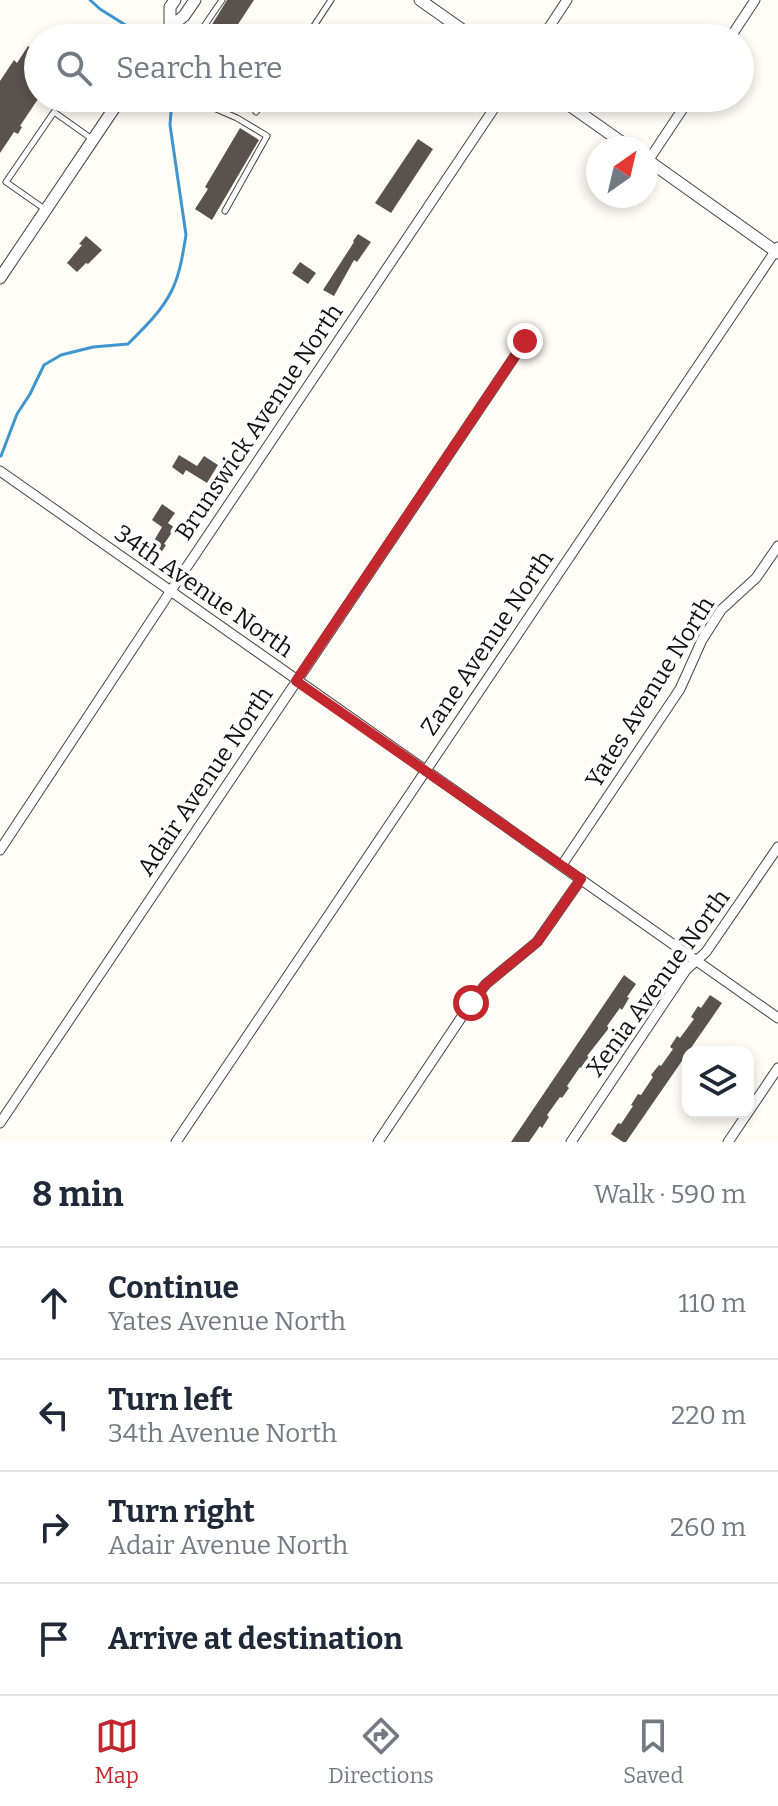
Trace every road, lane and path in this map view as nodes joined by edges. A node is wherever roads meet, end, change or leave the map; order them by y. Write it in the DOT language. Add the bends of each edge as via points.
graph roads {
  1 [pos="175,0"];
  2 [pos="195,0"];
  3 [pos="222,0"];
  4 [pos="331,0"];
  5 [pos="420,0"];
  6 [pos="567,0"];
  7 [pos="755,0"];
  8 [pos="167,24"];
  9 [pos="175,24"];
  10 [pos="206,24"];
  11 [pos="315,24"];
  12 [pos="454,24"];
  13 [pos="551,24"];
  14 [pos="739,24"];
  15 [pos="111,112"];
  16 [pos="223,112"];
  17 [pos="492,112"];
  18 [pos="579,112"];
  19 [pos="680,112"];
  20 [pos="613,136"];
  21 [pos="93,139"];
  22 [pos="658,144"];
  23 [pos="658,168"];
  24 [pos="46,210"];
  25 [pos="225,211"];
  26 [pos="777,250"];
  27 [pos="0,278"];
  28 [pos="525,341"];
  29 [pos="0,471"];
  30 [pos="778,546"];
  31 [pos="170,592"];
  32 [pos="296,681"];
  33 [pos="424,771"];
  34 [pos="778,847"];
  35 [pos="0,850"];
  36 [pos="562,865"];
  37 [pos="581,879"];
  38 [pos="696,960"];
  39 [pos="778,1018"];
  40 [pos="778,1068"];
  41 [pos="0,1123"];
  42 [pos="176,1142"];
  43 [pos="378,1142"];
  44 [pos="571,1142"];
  45 [pos="728,1142"];
  1 -- 8 [label="street"];
  2 -- 9 [label="street"];
  3 -- 10 [label="lane"];
  4 -- 11 [label="lane"];
  5 -- 12 [label="street"];
  6 -- 13 [label="street"];
  7 -- 14 [label="street"];
  15 -- 21 [label="street"];
  16 -- 25 [label="lane" via="267,136"];
  17 -- 31 [label="street, Brunswick Avenue North"];
  18 -- 20 [label="street"];
  19 -- 22 [label="street"];
  21 -- 24 [label="street"];
  21 -- 24 [label="lane" via="54,112 6,182"];
  23 -- 26 [label="street"];
  24 -- 27 [label="street"];
  26 -- 33 [label="street, Zane Avenue North"];
  28 -- 32 [label="street, Adair Avenue North"];
  29 -- 31 [label="street, 34th Avenue North"];
  30 -- 36 [label="street, Yates Avenue North" via="756,578 721,610 680,689"];
  31 -- 32 [label="street, 34th Avenue North"];
  31 -- 35 [label="street, Brunswick Avenue North"];
  32 -- 33 [label="street, 34th Avenue North"];
  32 -- 41 [label="street, Adair Avenue North"];
  33 -- 36 [label="street, 34th Avenue North"];
  33 -- 42 [label="street, Zane Avenue North"];
  34 -- 38 [label="street, Xenia Avenue North"];
  36 -- 37 [label="street, 34th Avenue North"];
  37 -- 38 [label="street, 34th Avenue North"];
  37 -- 43 [label="street" via="537,942 471,1003"];
  38 -- 39 [label="street, 34th Avenue North"];
  38 -- 44 [label="street, Xenia Avenue North"];
  40 -- 45 [label="street"];
}
